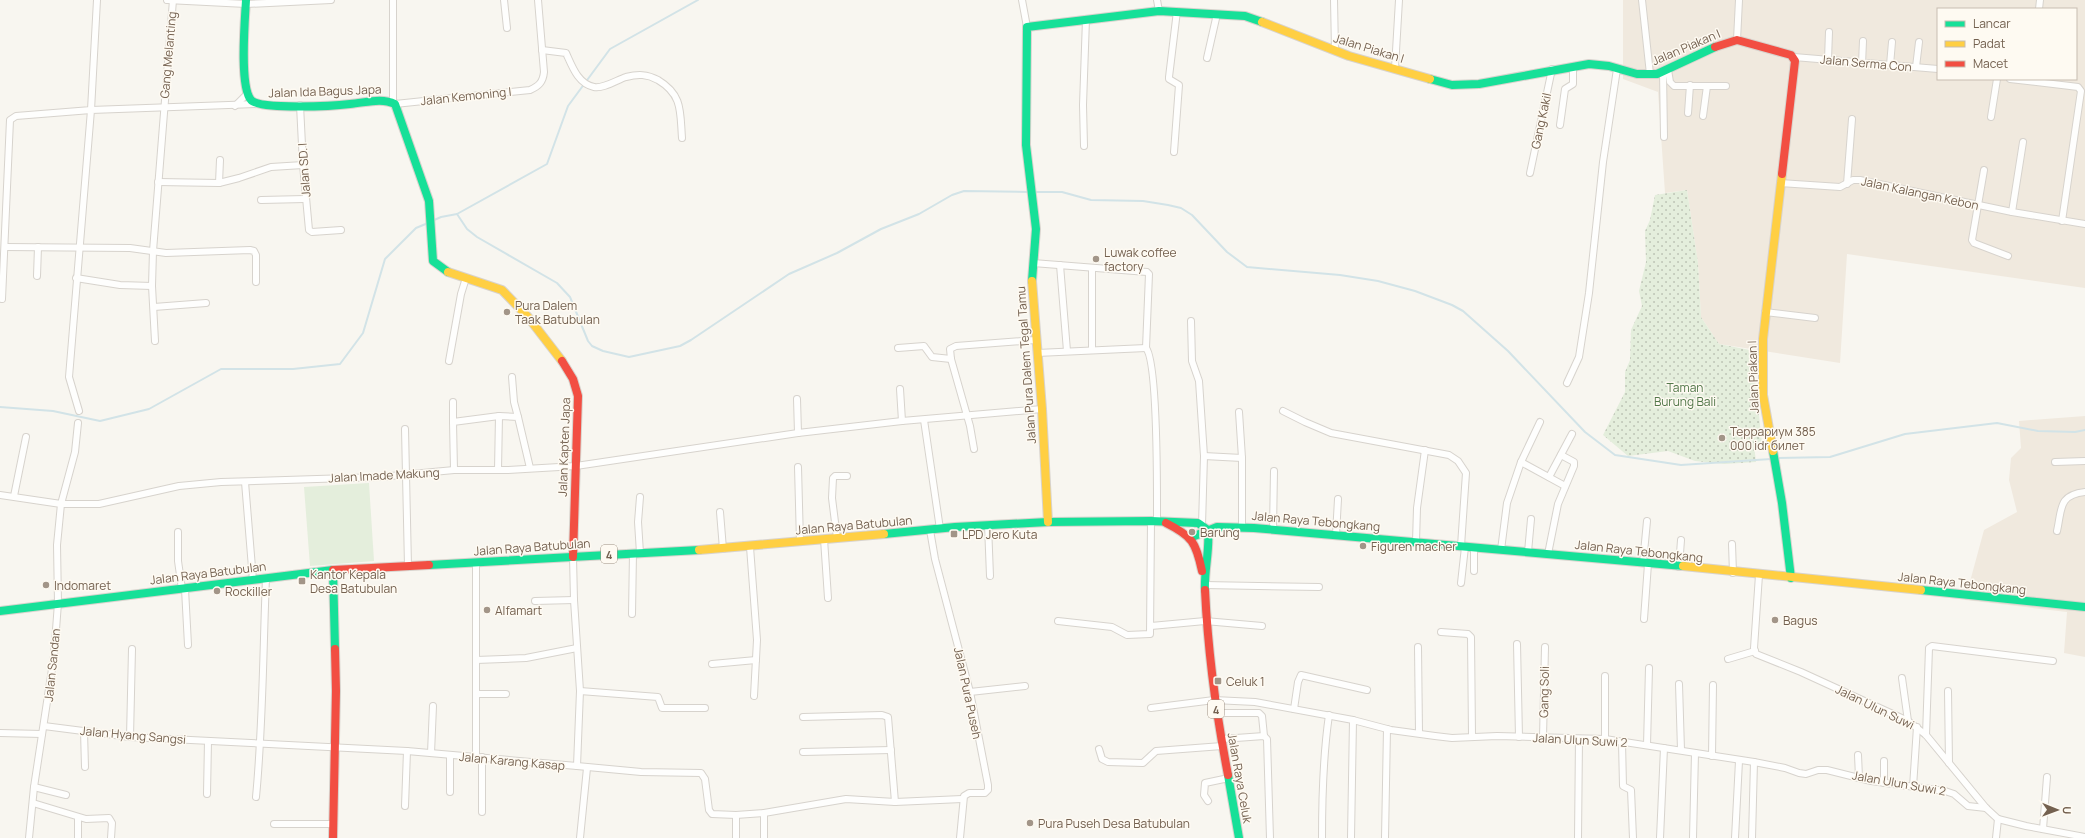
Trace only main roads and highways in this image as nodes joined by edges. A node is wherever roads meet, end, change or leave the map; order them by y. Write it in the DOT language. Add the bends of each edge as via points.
graph roads {
  1 [pos="246,2"];
  2 [pos="1027,27"];
  3 [pos="431,243"];
  4 [pos="1157,521"];
  5 [pos="1048,522"];
  6 [pos="1205,528"];
  7 [pos="1192,537"];
  8 [pos="573,557"];
  9 [pos="333,570"];
  10 [pos="1791,578"];
  11 [pos="1204,582"];
  12 [pos="2085,607"];
  13 [pos="0,611"];
  14 [pos="333,838"];
  15 [pos="1239,838"];
  1 -- 3 [label="main road, Jalan Ida Bagus Japa" via="245,61 250,100 258,104 352,104 382,100 394,104 399,111 430,205"];
  2 -- 5 [label="main road, Jalan Pura Dalem Tegal Tamu" via="1026,145 1036,229 1031,288 1042,409"];
  2 -- 10 [label="main road, Jalan Piakan I" via="1159,11 1250,17 1336,50 1452,85 1467,85 1589,64 1650,74 1666,71 1716,46 1737,40 1794,57 1795,67 1762,339 1763,390 1784,516"];
  3 -- 8 [label="main road, Jalan Kapten Japa" via="432,259 437,265 500,289 508,295 571,375 576,386 578,399"];
  4 -- 5 [label="main road, Jalan Raya Batubulan / 4"];
  4 -- 6 [label="main road, Jalan Raya Batubulan / 4"];
  4 -- 7 [label="main road, Jalan Raya Batubulan / 4"];
  5 -- 8 [label="main road, Jalan Raya Batubulan / 4" via="723,549"];
  6 -- 7 [label="main road, Jalan Raya Tebongkang"];
  6 -- 10 [label="main road, Jalan Raya Tebongkang" via="1336,535"];
  6 -- 11 [label="main road, Jalan Raya Celuk / 4" via="1209,542"];
  7 -- 11 [label="main road, Jalan Raya Celuk / 4"];
  8 -- 9 [label="main road, Jalan Raya Batubulan / 4"];
  9 -- 13 [label="main road, Jalan Raya Batubulan / 4"];
  9 -- 14 [label="main road" via="336,691"];
  10 -- 12 [label="main road, Jalan Raya Tebongkang"];
  11 -- 15 [label="main road, Jalan Raya Celuk / 4" via="1205,621 1214,700"];
}
